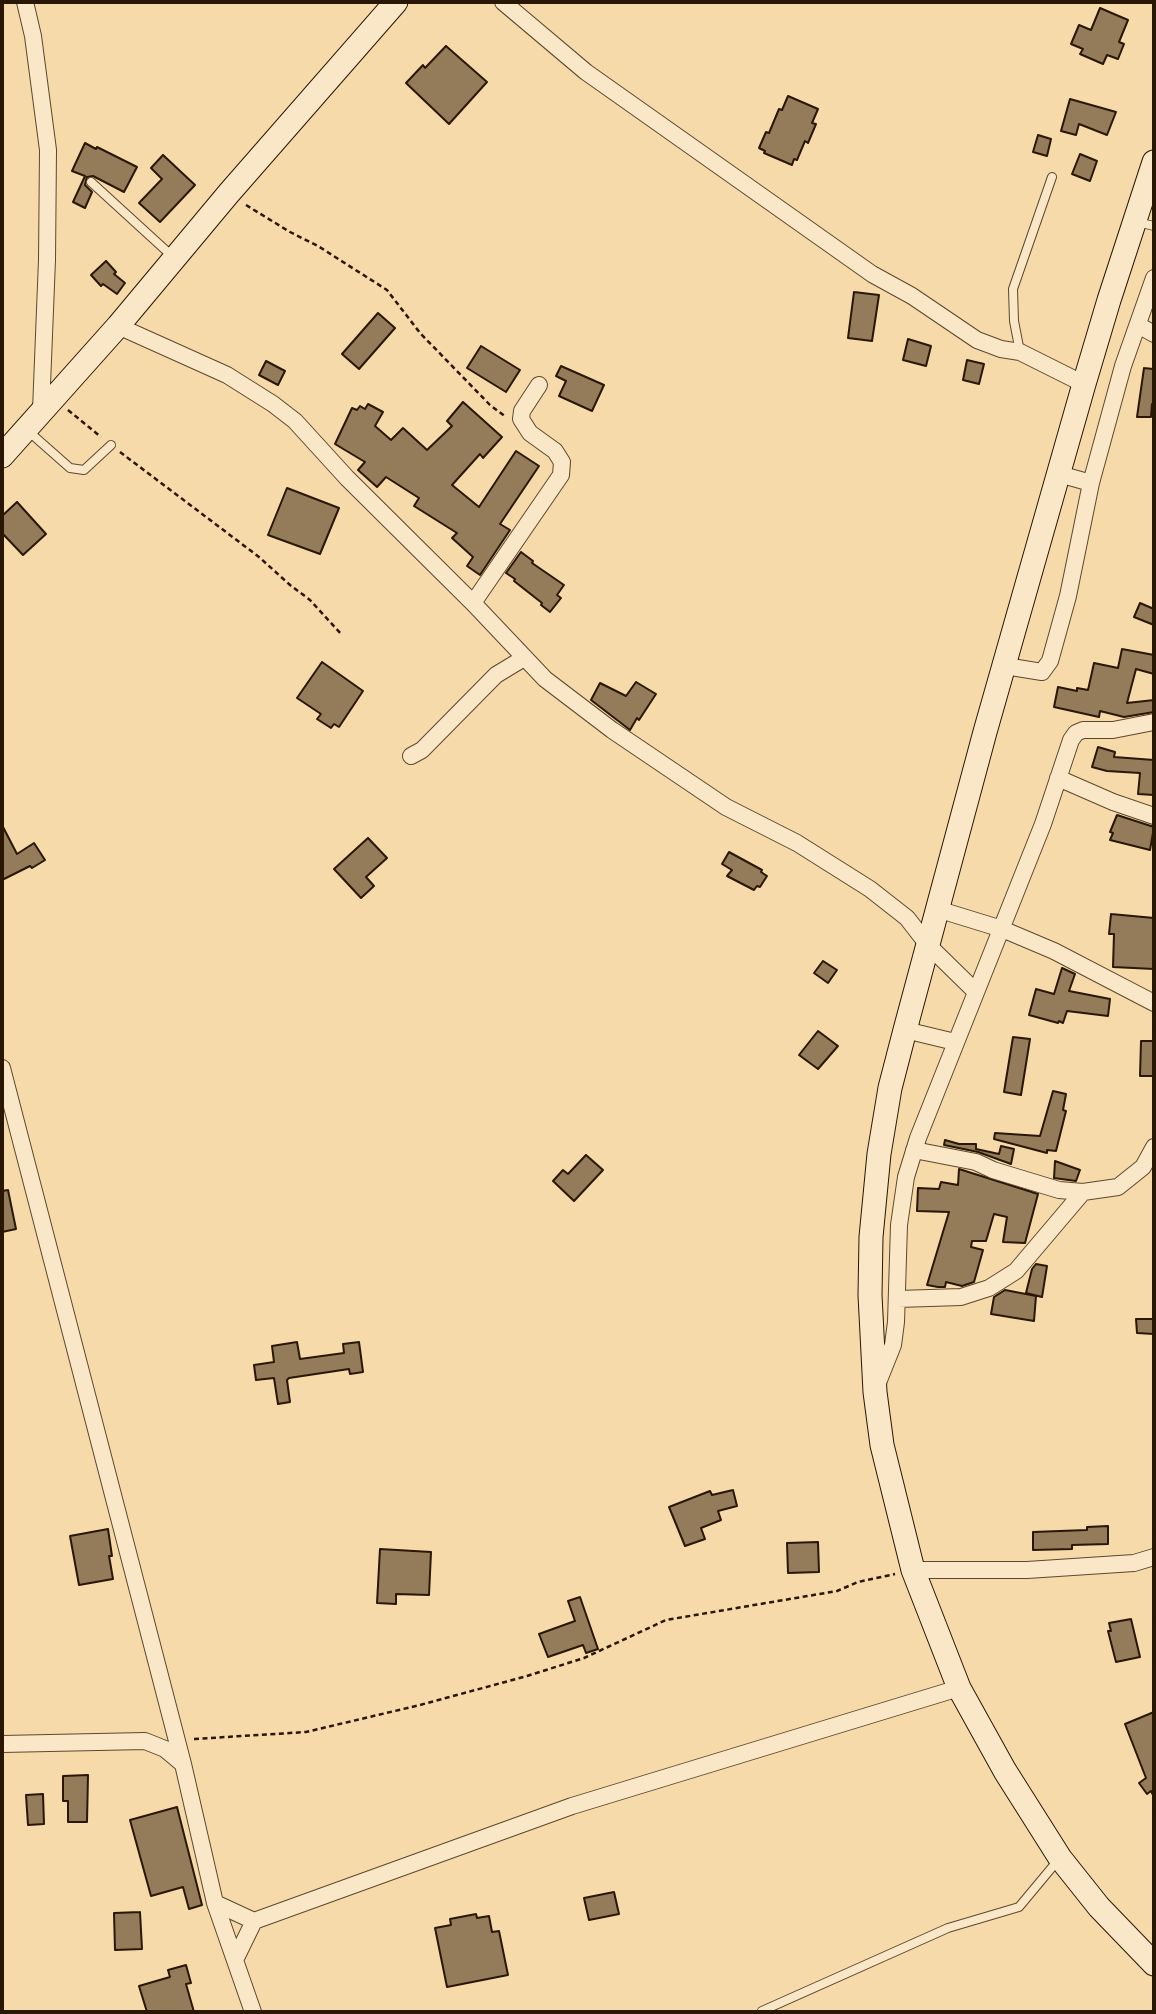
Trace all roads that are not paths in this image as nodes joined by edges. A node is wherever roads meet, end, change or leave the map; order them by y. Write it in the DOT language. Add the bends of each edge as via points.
graph roads {
  1 [pos="25,2"];
  2 [pos="396,2"];
  3 [pos="503,2"];
  4 [pos="1154,162"];
  5 [pos="1052,177"];
  6 [pos="91,182"];
  7 [pos="1144,224"];
  8 [pos="174,258"];
  9 [pos="1154,278"];
  10 [pos="1138,325"];
  11 [pos="118,326"];
  12 [pos="1154,334"];
  13 [pos="1020,352"];
  14 [pos="1084,384"];
  15 [pos="539,385"];
  16 [pos="47,403"];
  17 [pos="25,428"];
  18 [pos="111,445"];
  19 [pos="2,456"];
  20 [pos="1059,474"];
  21 [pos="1091,483"];
  22 [pos="473,603"];
  23 [pos="524,658"];
  24 [pos="1005,666"];
  25 [pos="1154,722"];
  26 [pos="411,756"];
  27 [pos="1058,778"];
  28 [pos="1154,816"];
  29 [pos="937,909"];
  30 [pos="1002,929"];
  31 [pos="928,945"];
  32 [pos="976,992"];
  33 [pos="1154,1003"];
  34 [pos="905,1030"];
  35 [pos="956,1042"];
  36 [pos="2,1068"];
  37 [pos="1154,1147"];
  38 [pos="914,1150"];
  39 [pos="1083,1192"];
  40 [pos="898,1299"];
  41 [pos="875,1392"];
  42 [pos="1154,1557"];
  43 [pos="913,1570"];
  44 [pos="959,1688"];
  45 [pos="2,1744"];
  46 [pos="183,1764"];
  47 [pos="1060,1858"];
  48 [pos="215,1903"];
  49 [pos="254,1921"];
  50 [pos="236,1960"];
  51 [pos="1154,1964"];
  52 [pos="762,2011"];
  53 [pos="254,2012"];
  1 -- 16 [label="street" via="48,150"];
  2 -- 8 [label="main road"];
  3 -- 13 [label="street" via="586,72 872,274 977,340"];
  4 -- 7 [label="main road"];
  5 -- 13 [label="lane" via="1013,289"];
  6 -- 8 [label="lane"];
  7 -- 14 [label="main road"];
  8 -- 11 [label="main road"];
  9 -- 10 [label="street"];
  10 -- 12 [label="street"];
  10 -- 21 [label="street"];
  11 -- 16 [label="main road"];
  11 -- 22 [label="street" via="227,375 295,421"];
  13 -- 14 [label="street"];
  14 -- 20 [label="main road"];
  15 -- 22 [label="street" via="521,419 530,433 555,452 562,462 561,475"];
  16 -- 17 [label="main road"];
  17 -- 18 [label="lane" via="70,468 84,470"];
  17 -- 19 [label="main road"];
  20 -- 21 [label="street"];
  20 -- 24 [label="main road"];
  21 -- 24 [label="street" via="1051,661 1042,672"];
  22 -- 23 [label="street"];
  23 -- 26 [label="street" via="496,675"];
  23 -- 31 [label="street" via="602,723 726,807 816,853 870,889 906,918"];
  24 -- 29 [label="main road"];
  25 -- 27 [label="street" via="1076,733"];
  27 -- 28 [label="street"];
  27 -- 30 [label="street"];
  29 -- 30 [label="street"];
  29 -- 31 [label="main road"];
  30 -- 32 [label="street"];
  30 -- 33 [label="street"];
  31 -- 32 [label="street"];
  31 -- 34 [label="main road"];
  32 -- 35 [label="street"];
  34 -- 35 [label="street"];
  34 -- 41 [label="main road" via="890,1088 872,1216"];
  35 -- 38 [label="street"];
  36 -- 46 [label="street"];
  37 -- 39 [label="street" via="1143,1167 1118,1186"];
  38 -- 39 [label="street" via="976,1161 1059,1190"];
  38 -- 40 [label="street" via="899,1225"];
  39 -- 40 [label="street" via="1016,1271 989,1288 961,1297"];
  40 -- 41 [label="street" via="893,1345"];
  41 -- 43 [label="main road" via="882,1445"];
  42 -- 43 [label="street" via="1134,1563 1027,1570"];
  43 -- 44 [label="main road"];
  44 -- 47 [label="main road"];
  44 -- 49 [label="street" via="572,1807"];
  45 -- 46 [label="street" via="145,1741 165,1748"];
  46 -- 48 [label="street"];
  47 -- 51 [label="main road"];
  47 -- 52 [label="lane" via="1019,1907 948,1928"];
  48 -- 49 [label="street"];
  48 -- 50 [label="street"];
  49 -- 50 [label="street"];
  50 -- 53 [label="street"];
}
